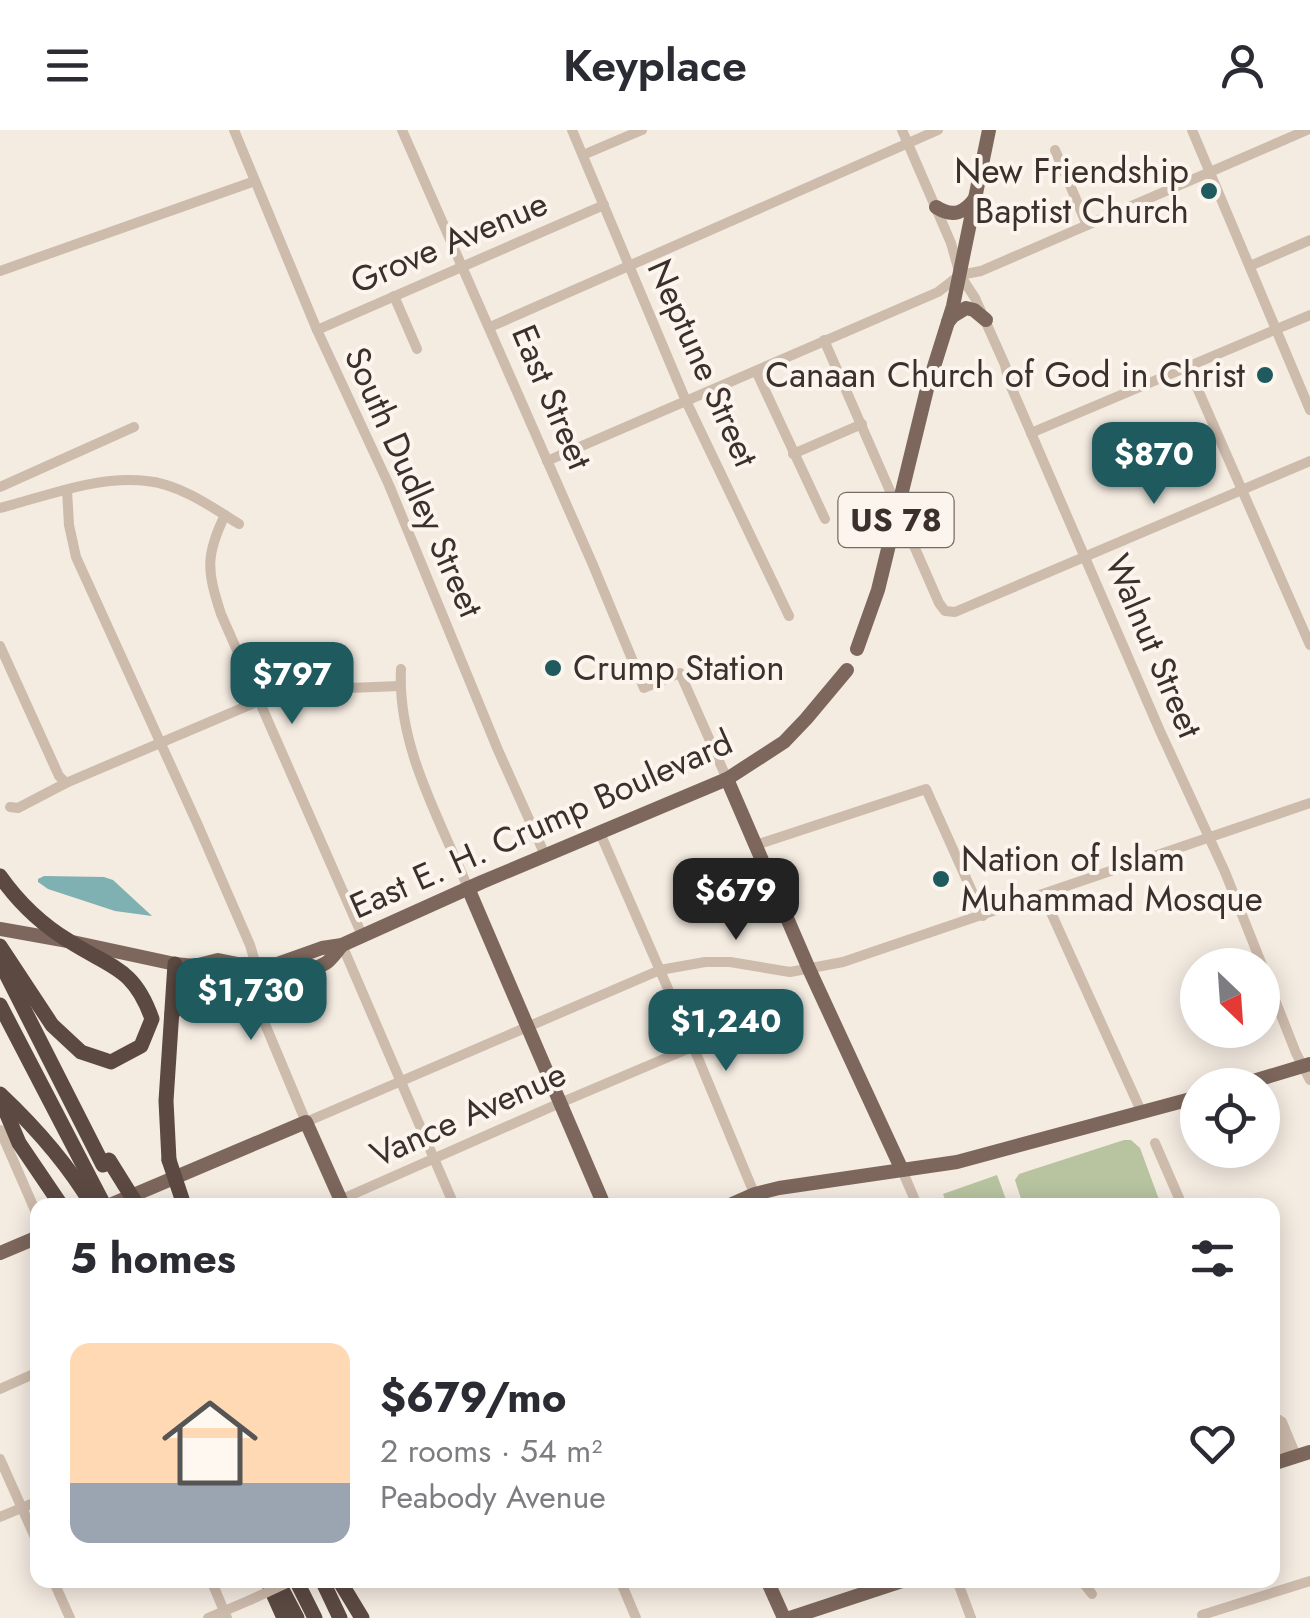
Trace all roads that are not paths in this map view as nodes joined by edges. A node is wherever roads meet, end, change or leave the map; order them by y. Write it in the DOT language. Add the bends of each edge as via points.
graph roads {
  1 [pos="234,130"];
  2 [pos="402,130"];
  3 [pos="572,130"];
  4 [pos="642,130"];
  5 [pos="902,130"];
  6 [pos="938,130"];
  7 [pos="990,130"];
  8 [pos="1192,130"];
  9 [pos="1307,130"];
  10 [pos="1279,135"];
  11 [pos="907,143"];
  12 [pos="1054,150"];
  13 [pos="583,155"];
  14 [pos="1210,170"];
  15 [pos="254,181"];
  16 [pos="976,196"];
  17 [pos="604,206"];
  18 [pos="936,207"];
  19 [pos="1087,225"];
  20 [pos="1310,240"];
  21 [pos="629,264"];
  22 [pos="462,266"];
  23 [pos="1250,266"];
  24 [pos="0,272"];
  25 [pos="960,275"];
  26 [pos="394,296"];
  27 [pos="1310,314"];
  28 [pos="986,320"];
  29 [pos="948,322"];
  30 [pos="490,328"];
  31 [pos="317,330"];
  32 [pos="1276,330"];
  33 [pos="824,340"];
  34 [pos="417,349"];
  35 [pos="1188,367"];
  36 [pos="756,371"];
  37 [pos="686,401"];
  38 [pos="1310,410"];
  39 [pos="862,424"];
  40 [pos="134,426"];
  41 [pos="1031,433"];
  42 [pos="793,454"];
  43 [pos="548,461"];
  44 [pos="1310,461"];
  45 [pos="0,486"];
  46 [pos="67,490"];
  47 [pos="1243,491"];
  48 [pos="0,508"];
  49 [pos="898,510"];
  50 [pos="225,515"];
  51 [pos="826,518"];
  52 [pos="240,524"];
  53 [pos="1086,557"];
  54 [pos="789,616"];
  55 [pos="1310,645"];
  56 [pos="0,646"];
  57 [pos="857,649"];
  58 [pos="400,669"];
  59 [pos="847,670"];
  60 [pos="400,686"];
  61 [pos="258,700"];
  62 [pos="160,744"];
  63 [pos="727,780"];
  64 [pos="66,783"];
  65 [pos="1310,803"];
  66 [pos="10,807"];
  67 [pos="600,833"];
  68 [pos="1210,838"];
  69 [pos="756,845"];
  70 [pos="545,855"];
  71 [pos="0,876"];
  72 [pos="468,888"];
  73 [pos="1043,895"];
  74 [pos="982,916"];
  75 [pos="0,929"];
  76 [pos="362,935"];
  77 [pos="68,940"];
  78 [pos="342,945"];
  79 [pos="1255,948"];
  80 [pos="2,955"];
  81 [pos="175,964"];
  82 [pos="256,965"];
  83 [pos="194,966"];
  84 [pos="809,969"];
  85 [pos="660,970"];
  86 [pos="218,977"];
  87 [pos="247,981"];
  88 [pos="780,1001"];
  89 [pos="0,1005"];
  90 [pos="1280,1014"];
  91 [pos="170,1018"];
  92 [pos="526,1027"];
  93 [pos="693,1046"];
  94 [pos="1308,1070"];
  95 [pos="1280,1076"];
  96 [pos="402,1081"];
  97 [pos="0,1096"];
  98 [pos="1180,1102"];
  99 [pos="560,1103"];
  100 [pos="1142,1114"];
  101 [pos="306,1122"];
  102 [pos="0,1130"];
  103 [pos="1154,1144"];
  104 [pos="434,1159"];
  105 [pos="106,1163"];
  106 [pos="902,1170"];
  107 [pos="81,1175"];
  108 [pos="56,1198"];
  109 [pos="89,1198"];
  110 [pos="101,1198"];
  111 [pos="124,1198"];
  112 [pos="124,1198"];
  113 [pos="132,1198"];
  114 [pos="182,1198"];
  115 [pos="339,1198"];
  116 [pos="352,1198"];
  117 [pos="451,1198"];
  118 [pos="601,1198"];
  119 [pos="756,1198"];
  120 [pos="763,1198"];
  121 [pos="914,1198"];
  122 [pos="1179,1198"];
  123 [pos="30,1199"];
  124 [pos="30,1240"];
  125 [pos="0,1253"];
  126 [pos="30,1376"];
  127 [pos="0,1389"];
  128 [pos="0,1459"];
  129 [pos="30,1504"];
  130 [pos="21,1508"];
  131 [pos="0,1517"];
  132 [pos="30,1527"];
  133 [pos="1310,1581"];
  134 [pos="57,1588"];
  135 [pos="215,1588"];
  136 [pos="271,1588"];
  137 [pos="276,1588"];
  138 [pos="282,1588"];
  139 [pos="298,1588"];
  140 [pos="326,1588"];
  141 [pos="343,1588"];
  142 [pos="623,1588"];
  143 [pos="771,1588"];
  144 [pos="880,1588"];
  145 [pos="960,1588"];
  146 [pos="1087,1588"];
  147 [pos="1092,1594"];
  148 [pos="225,1614"];
  149 [pos="1202,1616"];
  150 [pos="70,1618"];
  151 [pos="208,1618"];
  152 [pos="284,1618"];
  153 [pos="297,1618"];
  154 [pos="315,1618"];
  155 [pos="340,1618"];
  156 [pos="359,1618"];
  157 [pos="636,1618"];
  158 [pos="787,1618"];
  159 [pos="971,1618"];
  1 -- 15 [label="street, South Dudley Street"];
  2 -- 22 [label="street, East Street"];
  3 -- 13 [label="street, Neptune Street"];
  4 -- 13 [label="street"];
  5 -- 11 [label="street, Walnut Street"];
  6 -- 11 [label="street"];
  7 -- 16 [label="main road, US 78"];
  8 -- 14 [label="street"];
  9 -- 10 [label="street"];
  10 -- 14 [label="street"];
  11 -- 18 [label="street, Walnut Street"];
  11 -- 21 [label="street"];
  12 -- 19 [label="street"];
  13 -- 17 [label="street, Neptune Street"];
  14 -- 19 [label="street"];
  14 -- 23 [label="street"];
  15 -- 24 [label="street"];
  15 -- 31 [label="street, South Dudley Street"];
  16 -- 18 [label="main road" via="959,213"];
  16 -- 25 [label="main road, US 78"];
  17 -- 21 [label="street, Neptune Street"];
  17 -- 22 [label="street, Grove Avenue"];
  18 -- 25 [label="street, Walnut Street"];
  19 -- 25 [label="street"];
  20 -- 23 [label="street"];
  21 -- 30 [label="street"];
  21 -- 37 [label="street, Neptune Street"];
  22 -- 26 [label="street, Grove Avenue"];
  22 -- 30 [label="street, East Street"];
  23 -- 32 [label="street"];
  25 -- 28 [label="street, Walnut Street"];
  25 -- 29 [label="main road, US 78"];
  25 -- 33 [label="street" via="938,292"];
  26 -- 31 [label="street, Grove Avenue"];
  26 -- 34 [label="street"];
  27 -- 32 [label="street"];
  28 -- 29 [label="main road" via="966,308"];
  28 -- 41 [label="street, Walnut Street"];
  29 -- 49 [label="main road, US 78"];
  30 -- 43 [label="street, East Street"];
  31 -- 70 [label="street, South Dudley Street"];
  32 -- 35 [label="street"];
  32 -- 38 [label="street"];
  33 -- 36 [label="street"];
  33 -- 39 [label="street"];
  35 -- 41 [label="street"];
  35 -- 47 [label="street"];
  36 -- 37 [label="street"];
  36 -- 42 [label="street"];
  37 -- 43 [label="street"];
  37 -- 54 [label="street, Neptune Street"];
  39 -- 42 [label="street"];
  39 -- 49 [label="street"];
  40 -- 45 [label="street"];
  41 -- 53 [label="street, Walnut Street"];
  42 -- 51 [label="street"];
  43 -- 63 [label="street, East Street" via="644,688 680,672"];
  44 -- 47 [label="street"];
  46 -- 48 [label="street"];
  46 -- 50 [label="street" via="150,481"];
  46 -- 62 [label="street" via="76,557"];
  47 -- 53 [label="street"];
  47 -- 55 [label="street"];
  49 -- 53 [label="street" via="945,611"];
  49 -- 57 [label="main road, US 78"];
  50 -- 52 [label="street"];
  50 -- 61 [label="street" via="210,552 212,587"];
  53 -- 68 [label="street, Walnut Street"];
  56 -- 64 [label="street"];
  58 -- 60 [label="street"];
  59 -- 63 [label="main road, East E. H. Crump Boulevard" via="784,742"];
  60 -- 61 [label="street" via="298,690"];
  60 -- 72 [label="street" via="408,740"];
  61 -- 62 [label="street"];
  61 -- 76 [label="street"];
  62 -- 64 [label="street"];
  62 -- 82 [label="street"];
  63 -- 67 [label="main road, East E. H. Crump Boulevard"];
  63 -- 69 [label="main road"];
  64 -- 66 [label="street"];
  65 -- 68 [label="street"];
  67 -- 70 [label="main road, East E. H. Crump Boulevard"];
  67 -- 85 [label="street"];
  68 -- 73 [label="street"];
  68 -- 79 [label="street, Walnut Street"];
  69 -- 74 [label="street" via="926,788"];
  69 -- 84 [label="main road"];
  70 -- 72 [label="main road, East E. H. Crump Boulevard"];
  71 -- 77 [label="highway" via="19,902"];
  72 -- 76 [label="main road, East E. H. Crump Boulevard"];
  72 -- 92 [label="main road"];
  73 -- 74 [label="street"];
  73 -- 100 [label="street"];
  74 -- 84 [label="street"];
  75 -- 77 [label="main road"];
  76 -- 78 [label="main road, East E. H. Crump Boulevard"];
  77 -- 80 [label="highway" via="121,970 143,994 152,1019 141,1046 112,1062 81,1052 52,1025"];
  77 -- 81 [label="main road"];
  78 -- 82 [label="main road, East E. H. Crump Boulevard"];
  78 -- 87 [label="main road, East E. H. Crump Boulevard" via="328,962 296,976"];
  78 -- 96 [label="street"];
  80 -- 105 [label="highway"];
  81 -- 83 [label="main road"];
  81 -- 91 [label="highway"];
  82 -- 83 [label="main road, East E. H. Crump Boulevard" via="218,960"];
  83 -- 86 [label="main road, East E. H. Crump Boulevard"];
  84 -- 85 [label="street" via="705,962"];
  84 -- 106 [label="main road"];
  85 -- 92 [label="street"];
  85 -- 93 [label="street"];
  86 -- 87 [label="main road, East E. H. Crump Boulevard"];
  86 -- 91 [label="highway" via="191,988"];
  87 -- 101 [label="street"];
  88 -- 93 [label="street, Vance Avenue" via="764,1016"];
  89 -- 107 [label="highway"];
  90 -- 94 [label="street, Walnut Street"];
  91 -- 114 [label="highway, bridge" via="169,1160"];
  92 -- 96 [label="street"];
  92 -- 99 [label="main road"];
  93 -- 99 [label="street, Vance Avenue"];
  93 -- 119 [label="street"];
  94 -- 95 [label="main road"];
  96 -- 101 [label="street"];
  96 -- 104 [label="street"];
  97 -- 107 [label="highway"];
  97 -- 108 [label="highway" via="19,1143"];
  98 -- 100 [label="main road"];
  99 -- 104 [label="street, Vance Avenue"];
  99 -- 118 [label="main road"];
  100 -- 106 [label="main road"];
  101 -- 111 [label="main road"];
  101 -- 115 [label="main road"];
  102 -- 123 [label="street"];
  103 -- 122 [label="street"];
  104 -- 116 [label="street, Vance Avenue"];
  104 -- 117 [label="street"];
  105 -- 112 [label="highway, bridge"];
  105 -- 113 [label="highway, bridge"];
  106 -- 120 [label="main road" via="816,1181"];
  106 -- 121 [label="street"];
  107 -- 109 [label="highway"];
  107 -- 110 [label="highway"];
  124 -- 125 [label="main road"];
  126 -- 127 [label="street"];
  128 -- 130 [label="street"];
  129 -- 130 [label="street"];
  130 -- 131 [label="street"];
  130 -- 132 [label="street"];
  133 -- 149 [label="street"];
  134 -- 150 [label="street"];
  135 -- 148 [label="street"];
  136 -- 152 [label="highway"];
  137 -- 148 [label="street, bridge"];
  138 -- 153 [label="highway"];
  139 -- 154 [label="highway"];
  140 -- 155 [label="highway"];
  141 -- 156 [label="highway"];
  142 -- 157 [label="street"];
  143 -- 158 [label="main road"];
  144 -- 158 [label="main road"];
  145 -- 159 [label="street"];
  146 -- 147 [label="street"];
  148 -- 151 [label="street"];
}
